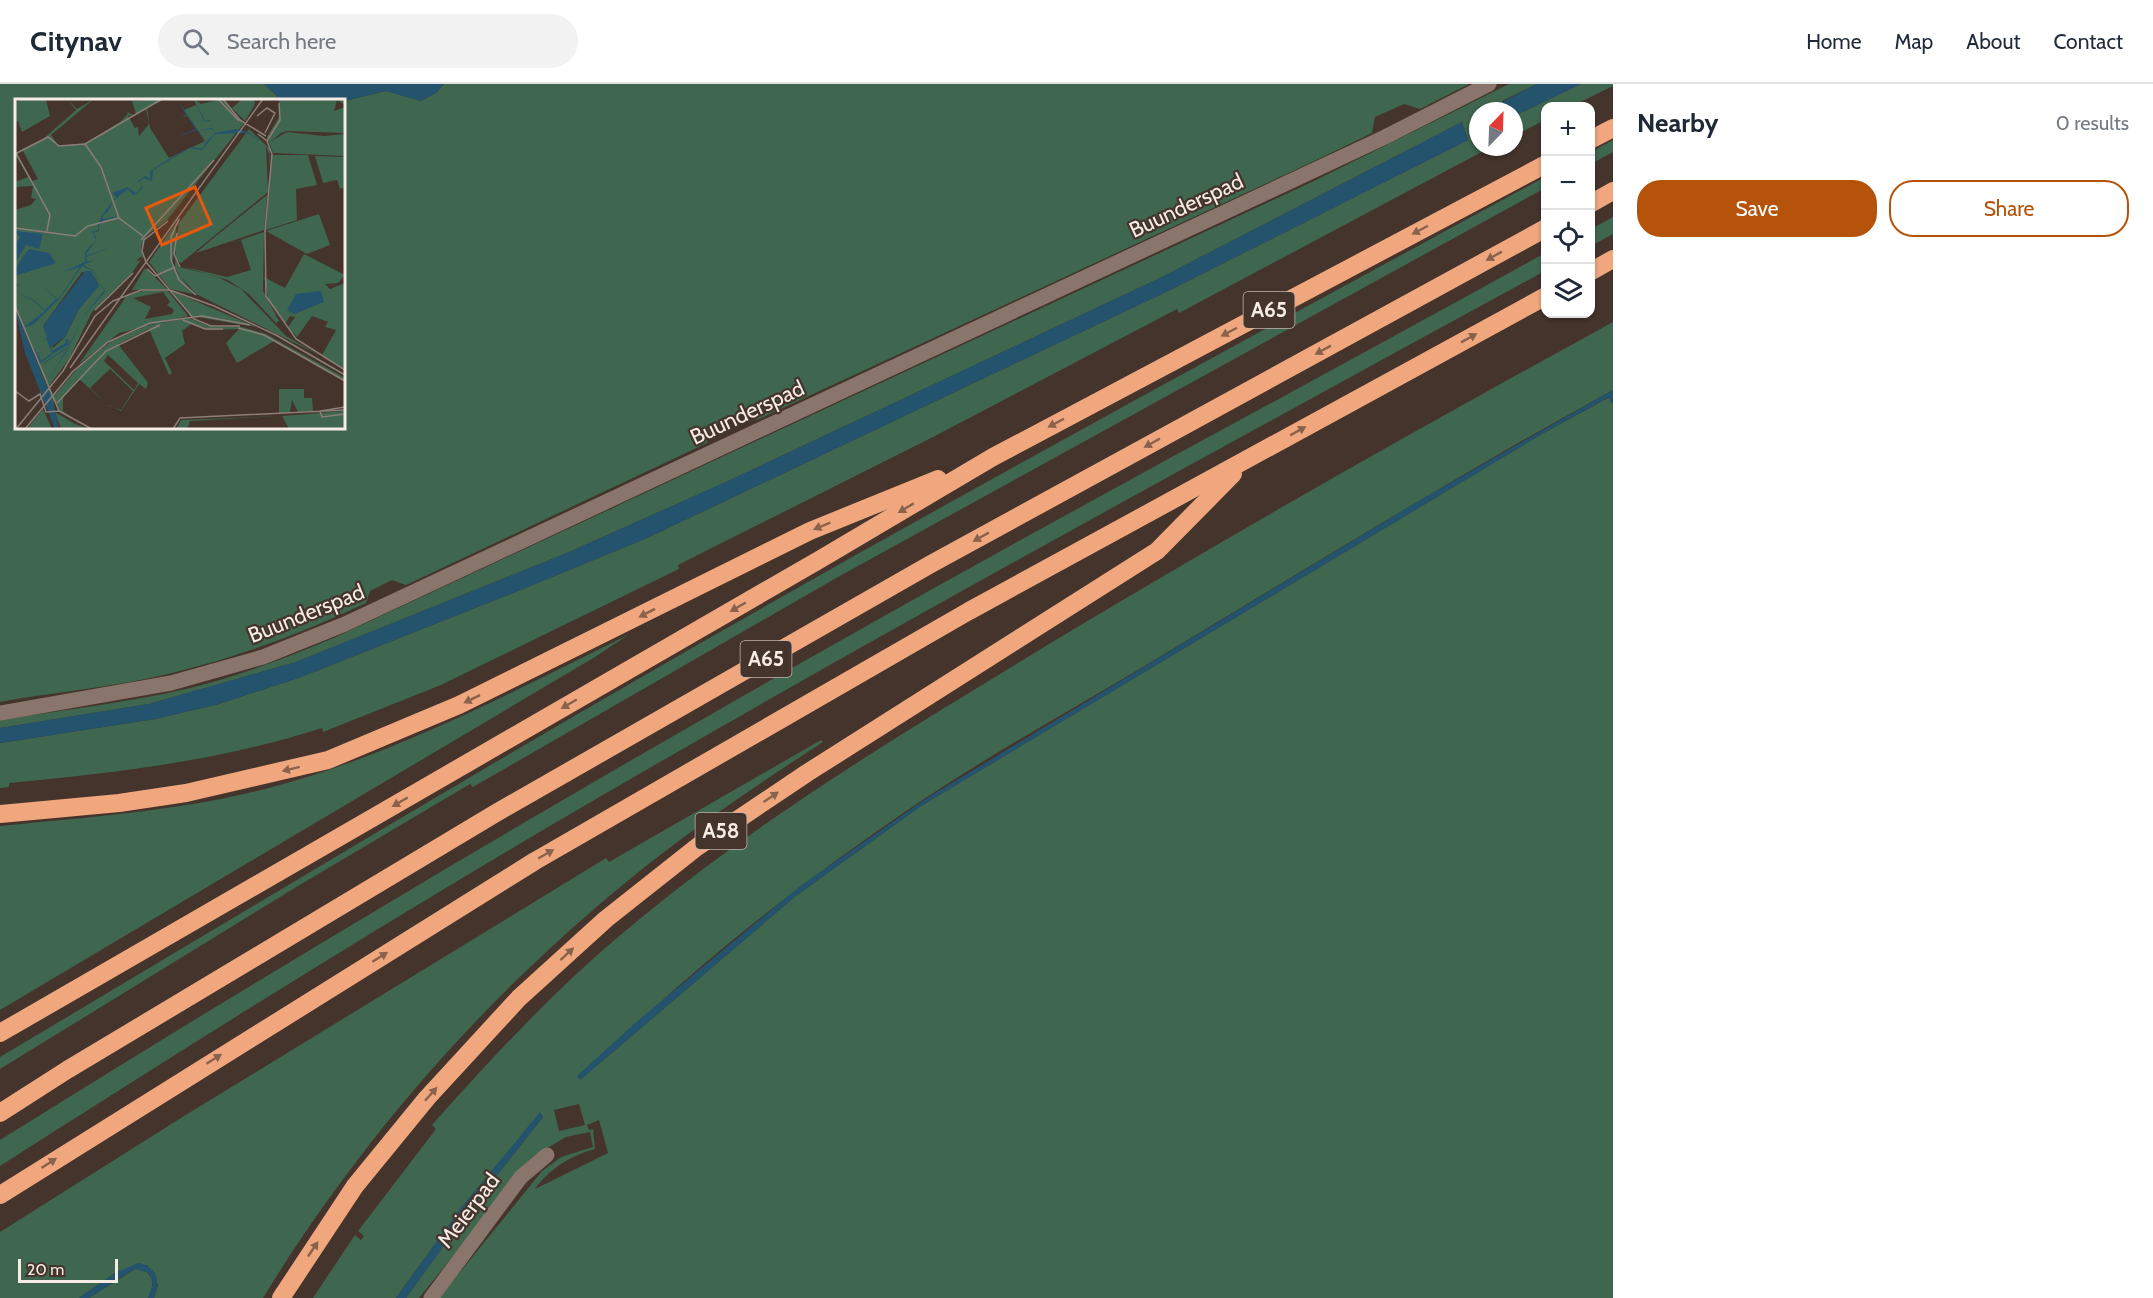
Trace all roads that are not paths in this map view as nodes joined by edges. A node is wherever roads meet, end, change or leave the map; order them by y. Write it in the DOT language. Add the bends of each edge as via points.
graph roads {
  1 [pos="1489,84"];
  2 [pos="1613,128"];
  3 [pos="1595,137"];
  4 [pos="1541,166"];
  5 [pos="1613,191"];
  6 [pos="1595,201"];
  7 [pos="1541,230"];
  8 [pos="1613,259"];
  9 [pos="1595,269"];
  10 [pos="1541,298"];
  11 [pos="993,457"];
  12 [pos="1247,460"];
  13 [pos="0,713"];
  14 [pos="0,814"];
  15 [pos="0,1033"];
  16 [pos="0,1113"];
  17 [pos="547,1155"];
  18 [pos="0,1195"];
  19 [pos="281,1298"];
  20 [pos="431,1298"];
  1 -- 13 [label="street, Buunderspad" via="1385,137 345,624 263,657 171,683"];
  2 -- 3 [label="highway"];
  4 -- 11 [label="highway, A65, one-way"];
  5 -- 6 [label="highway"];
  7 -- 16 [label="highway, A65, one-way" via="931,564 496,813"];
  8 -- 9 [label="highway"];
  12 -- 10 [label="highway, A65, one-way"];
  11 -- 14 [label="highway, A65, one-way" via="810,531 469,700 328,760 186,793"];
  11 -- 15 [label="highway, A65, one-way"];
  18 -- 12 [label="highway, A65, one-way" via="535,861 969,611"];
  19 -- 12 [label="highway, A58, one-way" via="355,1186 427,1098 519,998 606,919 697,847 807,772 1157,551"];
  17 -- 20 [label="street, Meierpad" via="521,1177"];
}
